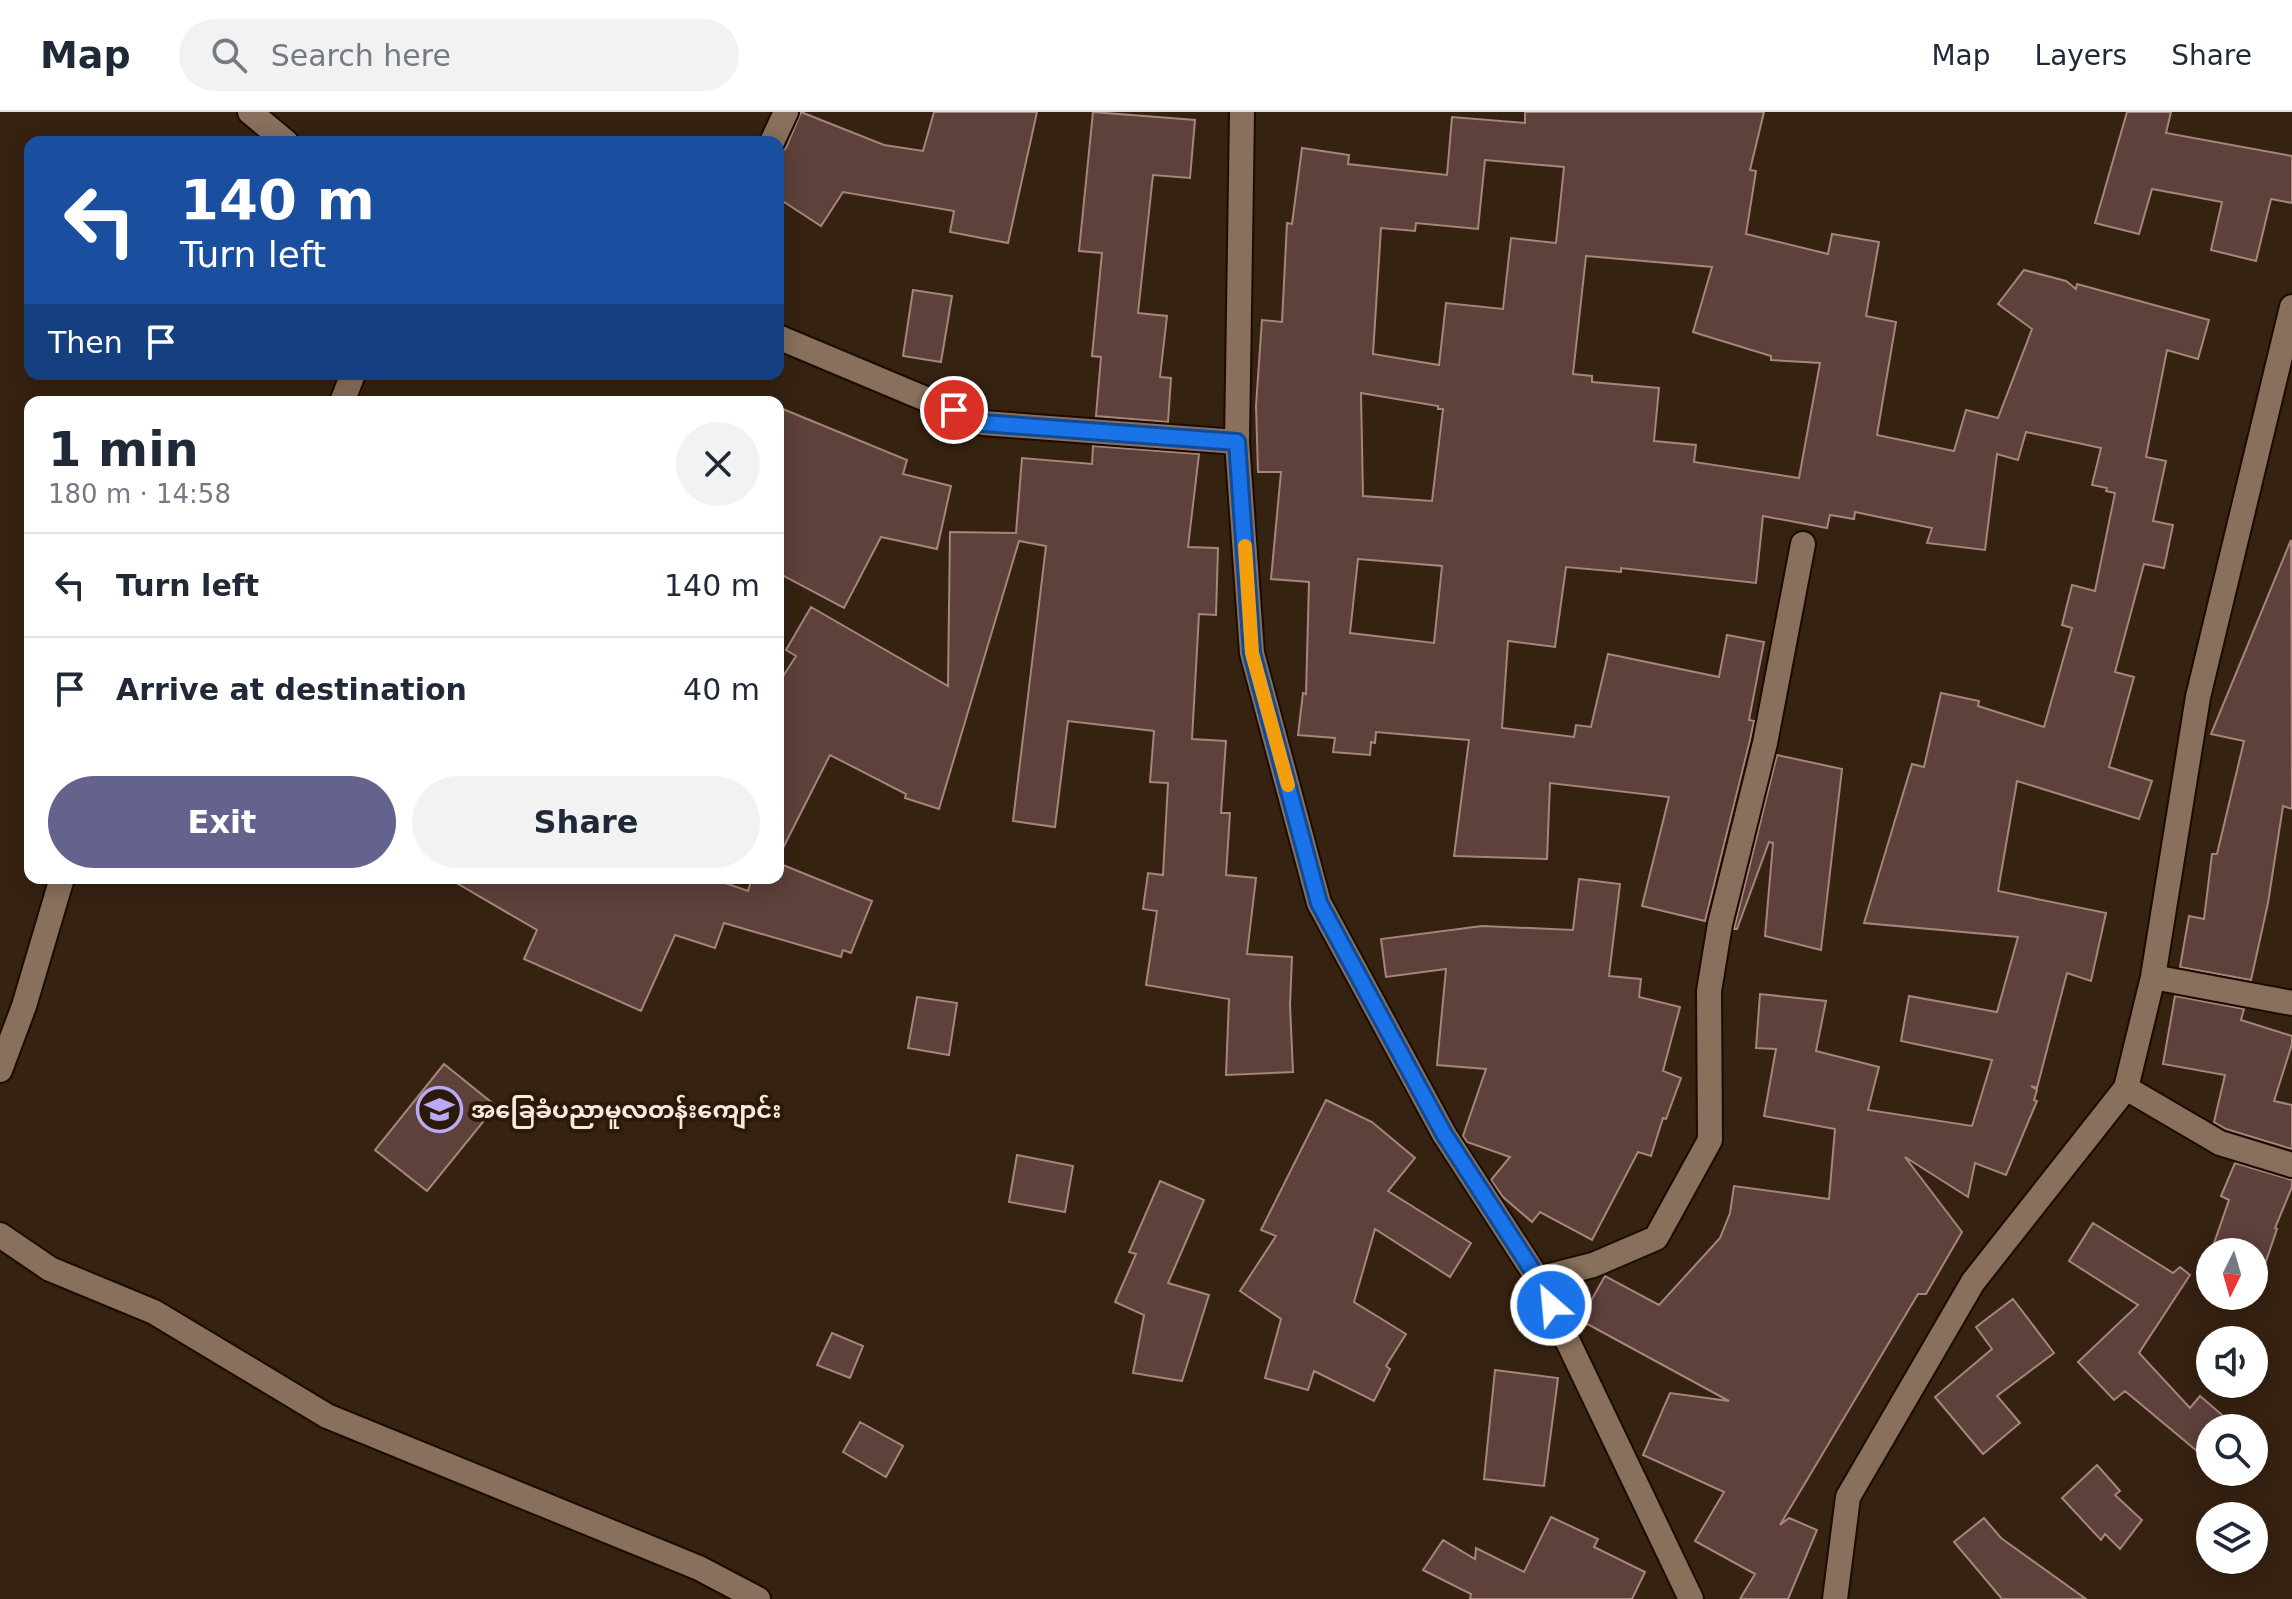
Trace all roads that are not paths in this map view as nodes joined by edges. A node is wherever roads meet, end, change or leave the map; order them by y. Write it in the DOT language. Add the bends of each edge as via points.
graph roads {
  1 [pos="250,112"];
  2 [pos="786,112"];
  3 [pos="1242,112"];
  4 [pos="279,136"];
  5 [pos="775,136"];
  6 [pos="2292,307"];
  7 [pos="784,340"];
  8 [pos="1237,442"];
  9 [pos="1803,544"];
  10 [pos="60,884"];
  11 [pos="2153,977"];
  12 [pos="2292,1003"];
  13 [pos="0,1070"];
  14 [pos="2126,1088"];
  15 [pos="2292,1165"];
  16 [pos="0,1235"];
  17 [pos="1538,1279"];
  18 [pos="758,1599"];
  19 [pos="1691,1599"];
  20 [pos="1835,1599"];
  1 -- 4 [label="street"];
  2 -- 5 [label="street"];
  3 -- 8 [label="street"];
  6 -- 11 [label="street" via="2198,697"];
  7 -- 8 [label="street" via="983,423"];
  8 -- 17 [label="street" via="1252,653 1319,903 1444,1134"];
  9 -- 17 [label="street" via="1709,991 1710,1140 1656,1238 1593,1265"];
  10 -- 13 [label="street"];
  11 -- 12 [label="street"];
  11 -- 14 [label="street"];
  14 -- 15 [label="street" via="2220,1143"];
  14 -- 20 [label="street" via="1973,1282 1848,1497"];
  16 -- 18 [label="street" via="50,1269 154,1312 327,1416 699,1568"];
  17 -- 19 [label="street"];
}
